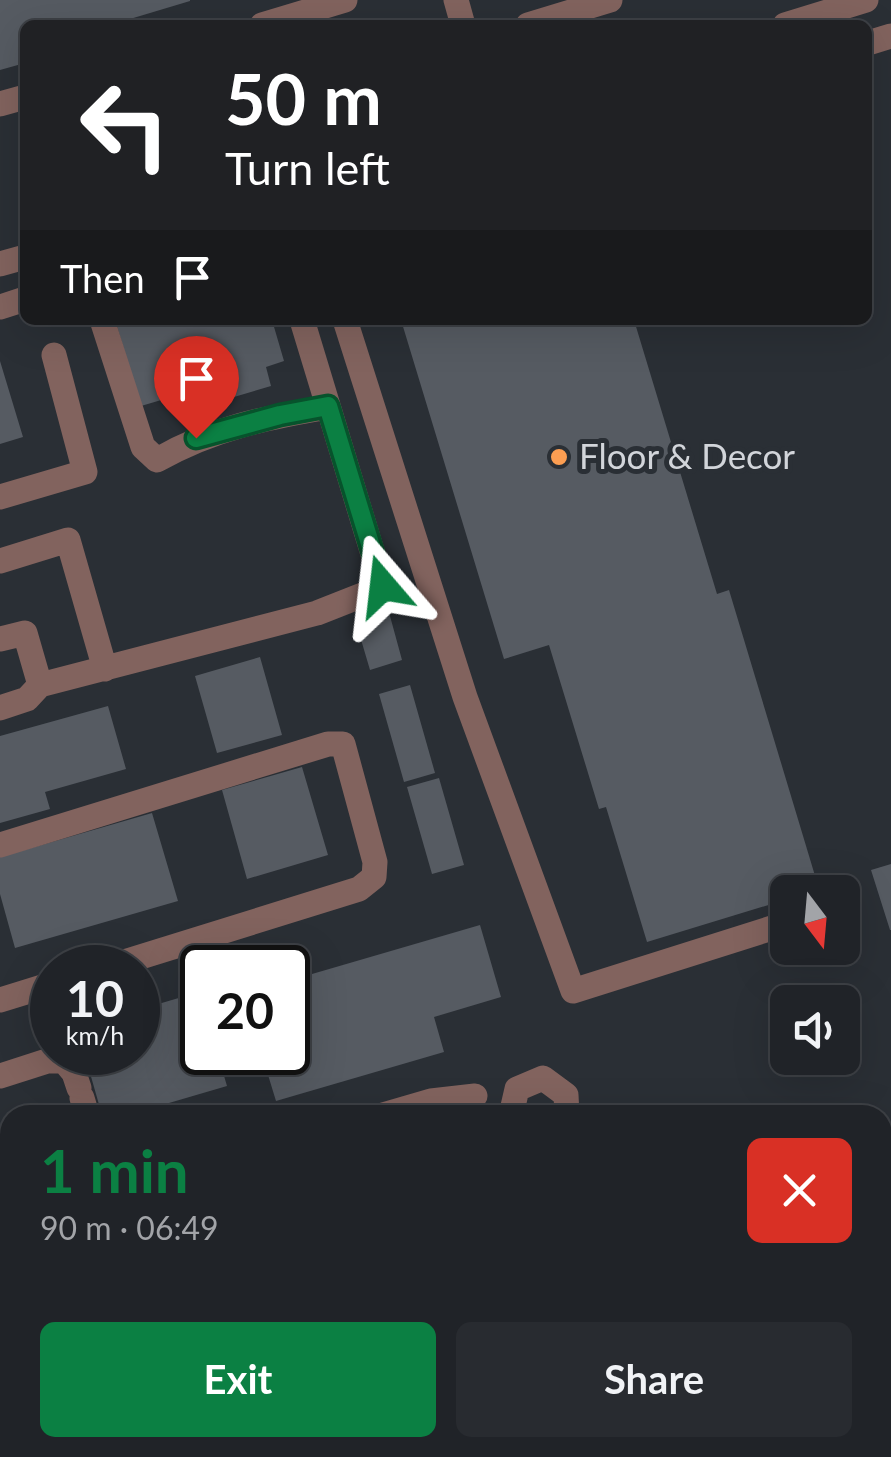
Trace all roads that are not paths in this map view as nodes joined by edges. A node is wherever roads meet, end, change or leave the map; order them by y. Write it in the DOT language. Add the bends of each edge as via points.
graph roads {
  1 [pos="345,0"];
  2 [pos="610,0"];
  3 [pos="866,0"];
  4 [pos="279,20"];
  5 [pos="544,20"];
  6 [pos="801,20"];
  7 [pos="104,325"];
  8 [pos="304,325"];
  9 [pos="347,325"];
  10 [pos="54,356"];
  11 [pos="328,406"];
  12 [pos="0,497"];
  13 [pos="0,561"];
  14 [pos="0,640"];
  15 [pos="105,668"];
  16 [pos="40,686"];
  17 [pos="0,708"];
  18 [pos="0,845"];
  19 [pos="770,929"];
  20 [pos="160,951"];
  21 [pos="30,991"];
  22 [pos="0,1000"];
  23 [pos="0,1076"];
  24 [pos="82,1100"];
  25 [pos="420,1105"];
  26 [pos="473,1105"];
  27 [pos="511,1105"];
  28 [pos="513,1105"];
  29 [pos="566,1105"];
  1 -- 4 [label="street"];
  2 -- 5 [label="street"];
  3 -- 6 [label="street"];
  7 -- 11 [label="street" via="143,447 157,460 196,438"];
  8 -- 11 [label="street"];
  9 -- 19 [label="street" via="465,697 573,990"];
  10 -- 12 [label="street" via="85,472"];
  11 -- 15 [label="street" via="383,586 317,613"];
  13 -- 15 [label="street" via="68,540"];
  14 -- 16 [label="street" via="25,632"];
  15 -- 16 [label="street"];
  16 -- 17 [label="street" via="28,699"];
  18 -- 20 [label="street" via="344,744 376,862 374,878 359,890"];
  21 -- 22 [label="street"];
  23 -- 24 [label="street" via="64,1061"];
  25 -- 26 [label="street"];
  26 -- 27 [label="street" via="482,1093"];
  28 -- 29 [label="street" via="517,1089 543,1078 566,1095"];
}
